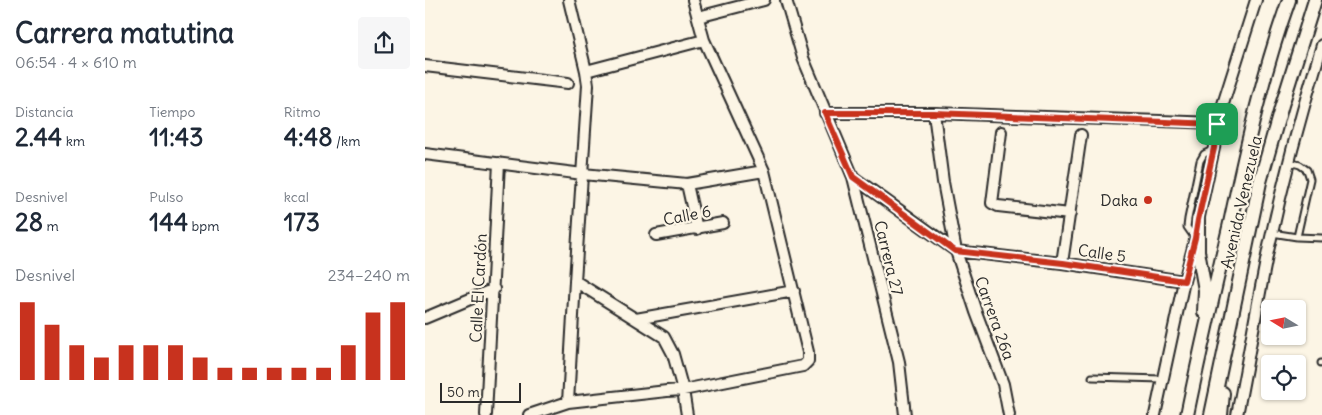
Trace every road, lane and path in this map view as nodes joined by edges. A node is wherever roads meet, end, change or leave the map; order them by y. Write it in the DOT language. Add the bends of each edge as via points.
graph roads {
  1 [pos="569,0"];
  2 [pos="693,0"];
  3 [pos="764,0"];
  4 [pos="786,0"];
  5 [pos="1256,0"];
  6 [pos="1289,0"];
  7 [pos="1315,0"];
  8 [pos="698,17"];
  9 [pos="704,40"];
  10 [pos="1322,45"];
  11 [pos="1319,62"];
  12 [pos="425,66"];
  13 [pos="586,71"];
  14 [pos="568,83"];
  15 [pos="825,113"];
  16 [pos="934,113"];
  17 [pos="1217,124"];
  18 [pos="1001,132"];
  19 [pos="1081,135"];
  20 [pos="1214,148"];
  21 [pos="425,154"];
  22 [pos="1289,162"];
  23 [pos="499,163"];
  24 [pos="764,171"];
  25 [pos="583,174"];
  26 [pos="853,177"];
  27 [pos="687,184"];
  28 [pos="1070,214"];
  29 [pos="1198,220"];
  30 [pos="723,223"];
  31 [pos="697,229"];
  32 [pos="1272,233"];
  33 [pos="656,236"];
  34 [pos="1297,237"];
  35 [pos="1195,238"];
  36 [pos="1322,238"];
  37 [pos="955,251"];
  38 [pos="1063,263"];
  39 [pos="1184,281"];
  40 [pos="575,282"];
  41 [pos="493,289"];
  42 [pos="794,291"];
  43 [pos="425,318"];
  44 [pos="636,319"];
  45 [pos="1203,339"];
  46 [pos="1223,362"];
  47 [pos="1092,377"];
  48 [pos="1162,379"];
  49 [pos="683,390"];
  50 [pos="568,402"];
  51 [pos="486,415"];
  52 [pos="529,415"];
  53 [pos="687,415"];
  54 [pos="905,415"];
  55 [pos="1009,415"];
  56 [pos="1155,415"];
  57 [pos="1187,415"];
  58 [pos="1211,415"];
  59 [pos="1221,415"];
  60 [pos="1237,415"];
  1 -- 13 [label="street"];
  2 -- 8 [label="street"];
  3 -- 8 [label="street"];
  4 -- 15 [label="street, Carrera 27" via="803,58"];
  5 -- 17 [label="street"];
  6 -- 45 [label="street, Avenida Venezuela" via="1257,109"];
  7 -- 46 [label="street, Avenida Venezuela" via="1260,182"];
  8 -- 9 [label="street"];
  9 -- 13 [label="street"];
  9 -- 24 [label="street"];
  10 -- 11 [label="street"];
  11 -- 22 [label="street"];
  12 -- 14 [label="street"];
  13 -- 25 [label="street"];
  15 -- 16 [label="street"];
  15 -- 26 [label="street, Carrera 27"];
  16 -- 17 [label="street"];
  16 -- 37 [label="street, Carrera 26a"];
  17 -- 20 [label="street"];
  18 -- 28 [label="street" via="991,203"];
  19 -- 28 [label="street"];
  20 -- 29 [label="street"];
  20 -- 35 [label="lane" via="1200,161 1187,227"];
  21 -- 23 [label="street"];
  22 -- 32 [label="street"];
  22 -- 34 [label="lane" via="1307,170 1310,179"];
  23 -- 25 [label="street"];
  23 -- 41 [label="street, Calle El Cardón"];
  24 -- 27 [label="street"];
  24 -- 42 [label="street"];
  25 -- 27 [label="street"];
  25 -- 40 [label="street"];
  26 -- 37 [label="street"];
  26 -- 54 [label="street, Carrera 27" via="899,362"];
  27 -- 31 [label="street"];
  28 -- 38 [label="street"];
  29 -- 35 [label="street"];
  29 -- 45 [label="street" via="1198,251 1205,290"];
  30 -- 31 [label="street, Calle 6"];
  31 -- 33 [label="street, Calle 6"];
  32 -- 34 [label="lane"];
  32 -- 60 [label="street"];
  34 -- 36 [label="lane"];
  35 -- 39 [label="street"];
  37 -- 38 [label="street, Calle 5"];
  37 -- 55 [label="street, Carrera 26a" via="1003,384"];
  38 -- 39 [label="street, Calle 5"];
  39 -- 48 [label="street"];
  40 -- 44 [label="street"];
  40 -- 50 [label="street"];
  41 -- 43 [label="street"];
  41 -- 51 [label="street, Calle El Cardón"];
  42 -- 44 [label="street"];
  42 -- 49 [label="street" via="808,352 808,361 803,366"];
  44 -- 49 [label="street" via="664,337 673,354"];
  45 -- 57 [label="street, Avenida Venezuela"];
  46 -- 58 [label="street, Avenida Venezuela"];
  46 -- 59 [label="street"];
  47 -- 48 [label="lane"];
  48 -- 56 [label="street"];
  49 -- 50 [label="street"];
  49 -- 53 [label="street"];
  50 -- 52 [label="street"];
}
